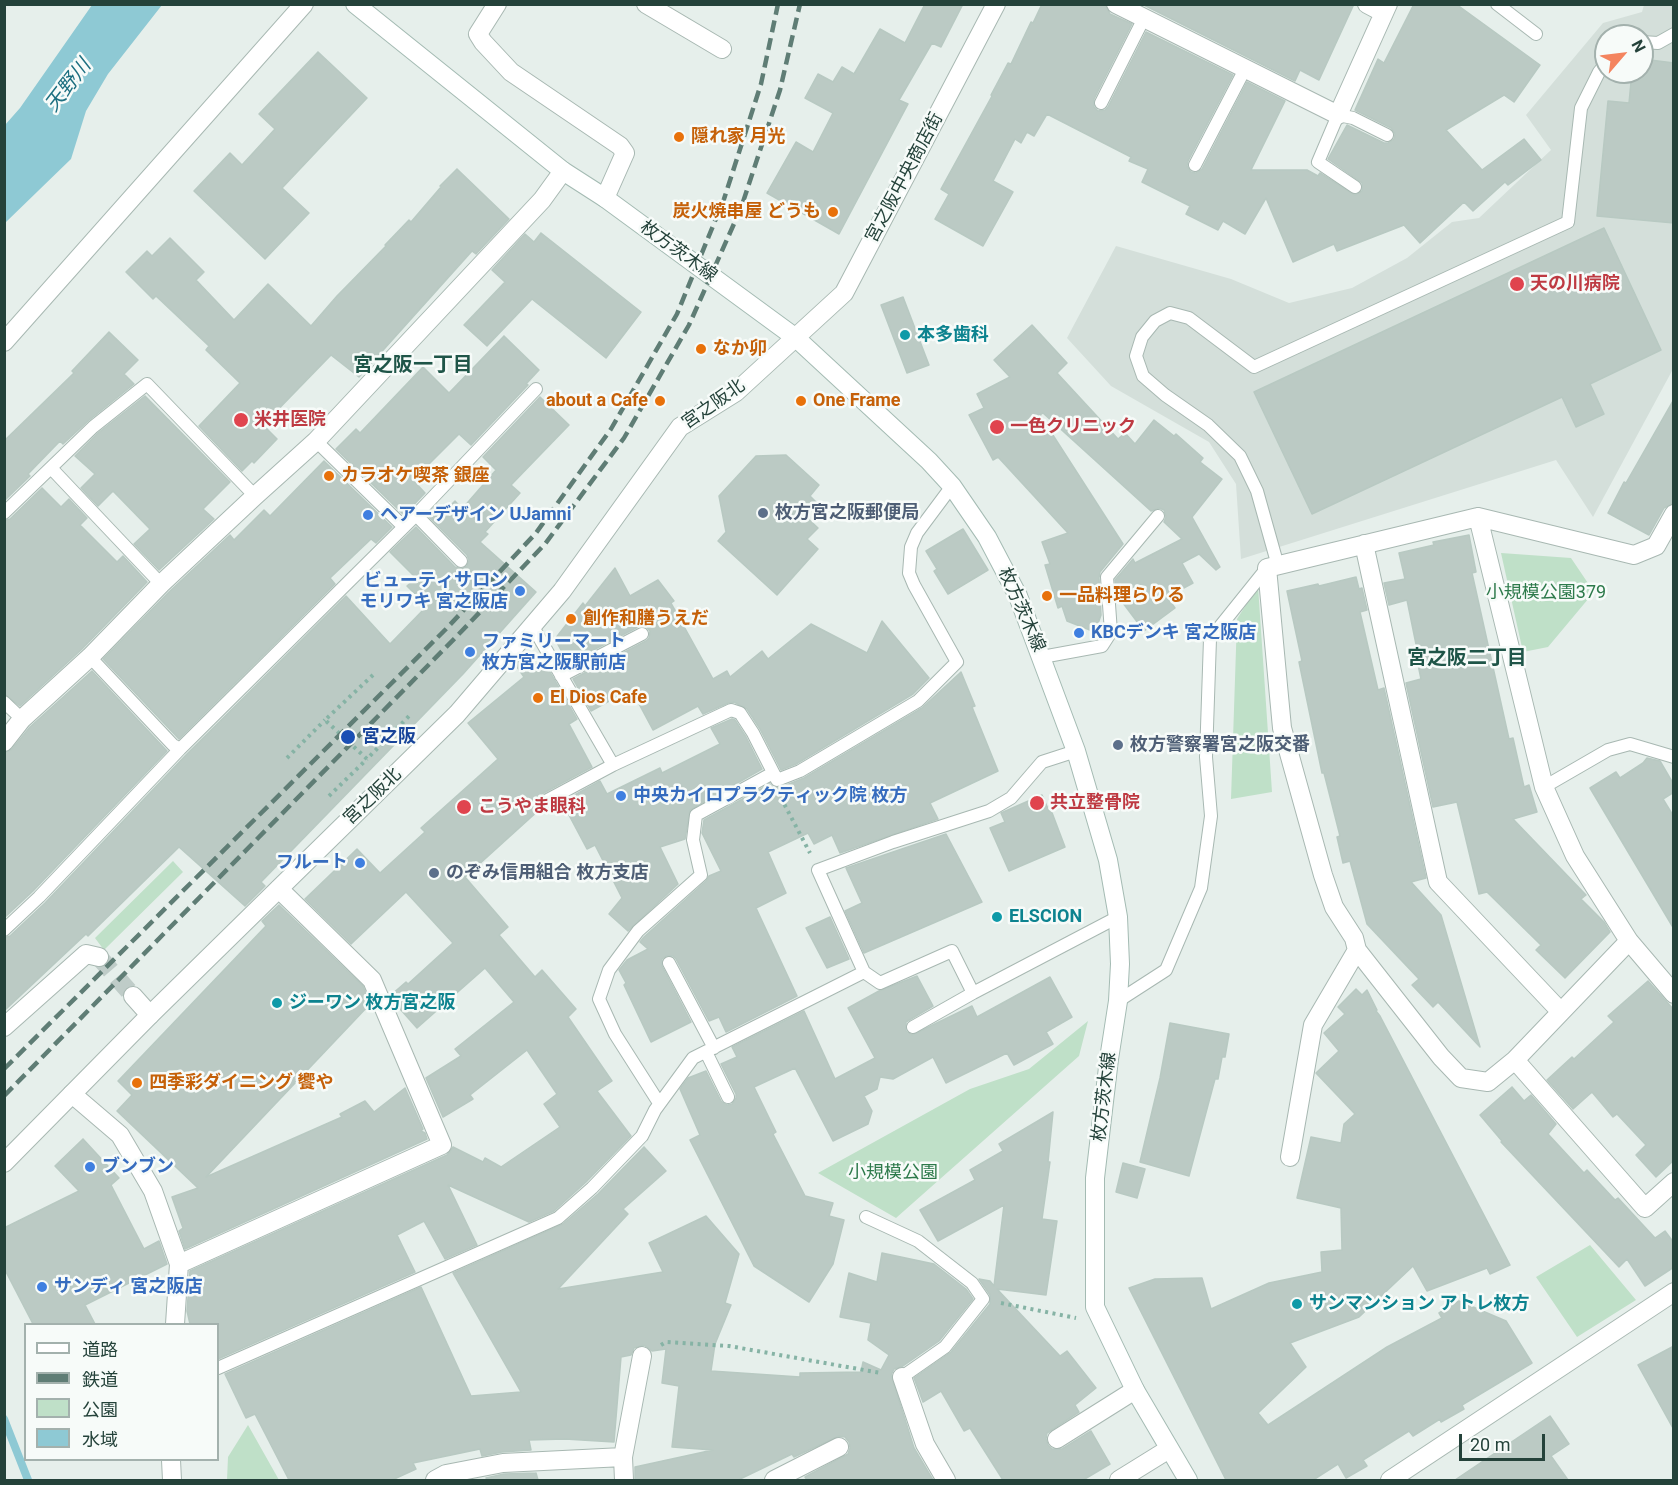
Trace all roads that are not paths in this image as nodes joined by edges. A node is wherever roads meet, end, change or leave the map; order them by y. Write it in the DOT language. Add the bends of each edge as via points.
graph roads {
  1 [pos="304,4"];
  2 [pos="355,4"];
  3 [pos="497,4"];
  4 [pos="646,4"];
  5 [pos="996,4"];
  6 [pos="1116,4"];
  7 [pos="1367,4"];
  8 [pos="1497,4"];
  9 [pos="1386,9"];
  10 [pos="1144,18"];
  11 [pos="1536,34"];
  12 [pos="1674,34"];
  13 [pos="1654,43"];
  14 [pos="722,49"];
  15 [pos="1245,69"];
  16 [pos="1594,82"];
  17 [pos="1101,103"];
  18 [pos="1338,115"];
  19 [pos="1387,135"];
  20 [pos="1195,165"];
  21 [pos="563,171"];
  22 [pos="1355,187"];
  23 [pos="605,198"];
  24 [pos="796,338"];
  25 [pos="4,342"];
  26 [pos="536,389"];
  27 [pos="316,441"];
  28 [pos="52,469"];
  29 [pos="952,486"];
  30 [pos="255,496"];
  31 [pos="4,513"];
  32 [pos="1674,514"];
  33 [pos="416,515"];
  34 [pos="1158,516"];
  35 [pos="1478,517"];
  36 [pos="404,528"];
  37 [pos="1364,544"];
  38 [pos="460,561"];
  39 [pos="1273,567"];
  40 [pos="161,584"];
  41 [pos="533,627"];
  42 [pos="642,634"];
  43 [pos="90,657"];
  44 [pos="1042,657"];
  45 [pos="561,676"];
  46 [pos="4,702"];
  47 [pos="22,719"];
  48 [pos="4,742"];
  49 [pos="180,749"];
  50 [pos="1076,751"];
  51 [pos="1674,758"];
  52 [pos="613,765"];
  53 [pos="775,777"];
  54 [pos="1544,787"];
  55 [pos="542,803"];
  56 [pos="279,889"];
  57 [pos="1118,917"];
  58 [pos="4,930"];
  59 [pos="1629,941"];
  60 [pos="1357,950"];
  61 [pos="99,957"];
  62 [pos="669,963"];
  63 [pos="864,972"];
  64 [pos="973,993"];
  65 [pos="1674,994"];
  66 [pos="133,996"];
  67 [pos="1118,1001"];
  68 [pos="1561,1012"];
  69 [pos="150,1015"];
  70 [pos="4,1027"];
  71 [pos="913,1027"];
  72 [pos="710,1050"];
  73 [pos="1515,1060"];
  74 [pos="72,1094"];
  75 [pos="728,1097"];
  76 [pos="659,1103"];
  77 [pos="1290,1157"];
  78 [pos="4,1163"];
  79 [pos="1674,1182"];
  80 [pos="866,1217"];
  81 [pos="179,1264"];
  82 [pos="1674,1292"];
  83 [pos="175,1323"];
  84 [pos="642,1356"];
  85 [pos="219,1368"];
  86 [pos="903,1377"];
  87 [pos="1135,1390"];
  88 [pos="1057,1438"];
  89 [pos="839,1447"];
  90 [pos="1169,1449"];
  91 [pos="623,1457"];
  92 [pos="171,1461"];
  93 [pos="172,1480"];
  94 [pos="435,1480"];
  95 [pos="624,1480"];
  96 [pos="774,1480"];
  97 [pos="946,1480"];
  98 [pos="1119,1480"];
  99 [pos="1188,1480"];
  100 [pos="1390,1480"];
  1 -- 25 [label="street"];
  2 -- 21 [label="street, 枚方茨木線"];
  3 -- 23 [label="street" via="478,34 483,42 512,72 625,153"];
  4 -- 14 [label="street"];
  5 -- 24 [label="street, 宮之阪中央商店街" via="844,293"];
  6 -- 10 [label="street"];
  7 -- 9 [label="street"];
  8 -- 11 [label="lane"];
  9 -- 18 [label="street"];
  10 -- 15 [label="street"];
  10 -- 17 [label="lane"];
  12 -- 13 [label="lane"];
  15 -- 18 [label="street"];
  15 -- 20 [label="lane"];
  16 -- 39 [label="lane" via="1581,108 1568,222 1254,367 1189,318 1170,314 1155,321 1142,337 1136,356 1143,376 1208,425 1240,456 1257,491"];
  18 -- 19 [label="lane"];
  18 -- 22 [label="lane" via="1318,162"];
  21 -- 23 [label="street, 枚方茨木線"];
  21 -- 27 [label="street" via="542,200"];
  23 -- 24 [label="street, 枚方茨木線"];
  24 -- 29 [label="street, 枚方茨木線"];
  24 -- 41 [label="street, 宮之阪北" via="736,392 680,427"];
  26 -- 33 [label="lane"];
  27 -- 30 [label="street"];
  27 -- 36 [label="lane"];
  28 -- 30 [label="lane" via="93,427 147,384"];
  28 -- 31 [label="lane"];
  28 -- 40 [label="lane"];
  29 -- 44 [label="street, 枚方茨木線" via="987,537 1018,596"];
  29 -- 53 [label="lane" via="917,533 911,547 909,573 957,662 918,701 800,771"];
  30 -- 40 [label="street"];
  32 -- 35 [label="street" via="1656,546 1634,555"];
  33 -- 36 [label="lane"];
  33 -- 38 [label="lane"];
  34 -- 44 [label="lane" via="1107,577 1111,632 1102,646"];
  35 -- 37 [label="street"];
  35 -- 54 [label="street"];
  36 -- 49 [label="lane"];
  37 -- 39 [label="street"];
  37 -- 68 [label="street" via="1438,882"];
  39 -- 60 [label="street" via="1282,728 1334,908 1354,938"];
  39 -- 67 [label="lane" via="1210,639 1206,756 1211,816 1201,888 1166,970"];
  40 -- 43 [label="street"];
  41 -- 45 [label="lane"];
  41 -- 56 [label="street, 宮之阪北" via="457,714"];
  42 -- 45 [label="lane"];
  43 -- 47 [label="street"];
  43 -- 49 [label="lane"];
  44 -- 50 [label="street, 枚方茨木線"];
  45 -- 52 [label="lane"];
  46 -- 47 [label="lane"];
  47 -- 48 [label="street"];
  49 -- 58 [label="lane"];
  50 -- 57 [label="street, 枚方茨木線" via="1108,861"];
  50 -- 63 [label="lane" via="1042,762 1011,798 990,811 818,870"];
  51 -- 54 [label="lane" via="1630,744 1608,750"];
  52 -- 53 [label="lane" via="731,710 740,713"];
  52 -- 55 [label="lane"];
  53 -- 76 [label="lane" via="696,815 693,840 701,875 638,930 609,970 599,999 615,1034"];
  54 -- 59 [label="street" via="1575,856"];
  56 -- 69 [label="street, 宮之阪北"];
  56 -- 81 [label="street" via="372,980 442,1145"];
  57 -- 64 [label="lane"];
  57 -- 67 [label="street, 枚方茨木線"];
  59 -- 65 [label="street"];
  59 -- 68 [label="street"];
  60 -- 73 [label="street" via="1461,1078 1488,1082"];
  60 -- 77 [label="street" via="1313,1025"];
  61 -- 70 [label="street" via="86,954"];
  62 -- 72 [label="lane"];
  63 -- 64 [label="lane" via="880,983 952,951"];
  63 -- 72 [label="lane"];
  64 -- 71 [label="lane"];
  66 -- 69 [label="street"];
  67 -- 87 [label="street, 枚方茨木線" via="1095,1178 1095,1307"];
  68 -- 73 [label="street"];
  69 -- 74 [label="street, 宮之阪北"];
  72 -- 75 [label="lane"];
  72 -- 76 [label="lane" via="693,1058"];
  73 -- 79 [label="street" via="1645,1208"];
  74 -- 78 [label="street, 宮之阪北"];
  74 -- 81 [label="street" via="120,1136 153,1191"];
  76 -- 85 [label="lane" via="642,1136 558,1218"];
  80 -- 86 [label="lane" via="918,1241 972,1283 983,1299 945,1347"];
  81 -- 83 [label="street"];
  82 -- 100 [label="street"];
  84 -- 91 [label="street"];
  86 -- 97 [label="street" via="925,1444"];
  87 -- 88 [label="street"];
  87 -- 90 [label="street, 枚方茨木線"];
  89 -- 96 [label="street"];
  90 -- 98 [label="street"];
  90 -- 99 [label="street, 枚方茨木線"];
  91 -- 94 [label="street" via="503,1463 446,1474"];
  91 -- 95 [label="street"];
  92 -- 93 [label="street"];
}
